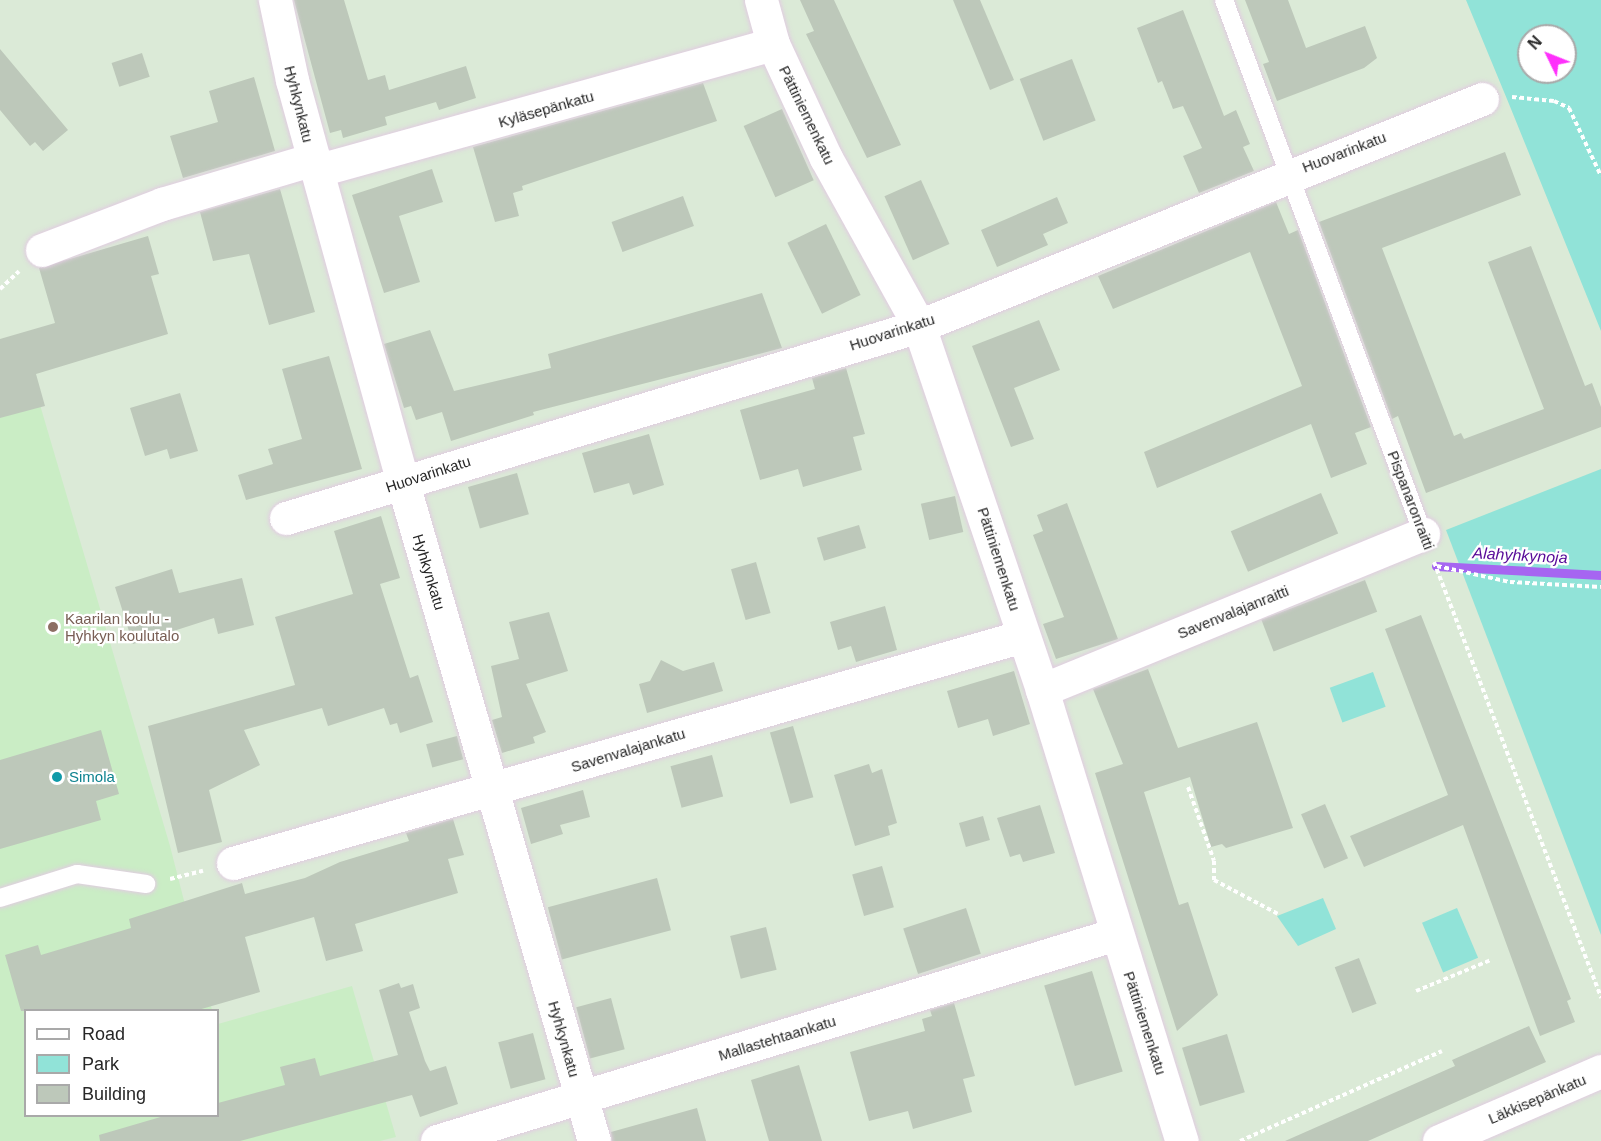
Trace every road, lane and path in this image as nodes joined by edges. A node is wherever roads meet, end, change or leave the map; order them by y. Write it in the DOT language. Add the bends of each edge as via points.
graph roads {
  1 [pos="275,0"];
  2 [pos="761,0"];
  3 [pos="1224,0"];
  4 [pos="773,44"];
  5 [pos="1482,99"];
  6 [pos="316,165"];
  7 [pos="1288,174"];
  8 [pos="1601,176"];
  9 [pos="42,250"];
  10 [pos="919,326"];
  11 [pos="402,480"];
  12 [pos="286,518"];
  13 [pos="1423,534"];
  14 [pos="1436,566"];
  15 [pos="1601,587"];
  16 [pos="1023,636"];
  17 [pos="1042,690"];
  18 [pos="1188,787"];
  19 [pos="495,790"];
  20 [pos="233,863"];
  21 [pos="146,884"];
  22 [pos="0,898"];
  23 [pos="1278,914"];
  24 [pos="1116,934"];
  25 [pos="1491,960"];
  26 [pos="1416,991"];
  27 [pos="1601,998"];
  28 [pos="1442,1051"];
  29 [pos="1601,1071"];
  30 [pos="581,1099"];
  31 [pos="437,1141"];
  32 [pos="594,1141"];
  33 [pos="1182,1141"];
  34 [pos="1240,1141"];
  35 [pos="1439,1141"];
  1 -- 6 [label="street, Hyhkynkatu"];
  2 -- 4 [label="street, Pättiniemenkatu"];
  3 -- 7 [label="lane, Pispanaronraitti"];
  4 -- 6 [label="street, Kyläsepänkatu"];
  4 -- 10 [label="street, Pättiniemenkatu" via="826,158"];
  5 -- 7 [label="street, Huovarinkatu"];
  5 -- 8 [label="path" via="1521,96 1569,108"];
  6 -- 9 [label="street, Kyläsepänkatu" via="162,204"];
  6 -- 11 [label="street, Hyhkynkatu"];
  7 -- 10 [label="street, Huovarinkatu"];
  7 -- 13 [label="lane, Pispanaronraitti"];
  10 -- 11 [label="street, Huovarinkatu"];
  10 -- 16 [label="street, Pättiniemenkatu"];
  11 -- 12 [label="street, Huovarinkatu"];
  11 -- 19 [label="street, Hyhkynkatu"];
  13 -- 14 [label="path, Pispanaronraitti"];
  13 -- 17 [label="street, Savenvalajanraitti"];
  14 -- 15 [label="path" via="1510,582"];
  14 -- 27 [label="path, Pispanaronraitti"];
  16 -- 17 [label="street, Pättiniemenkatu"];
  16 -- 19 [label="street, Savenvalajankatu"];
  17 -- 24 [label="street, Pättiniemenkatu"];
  18 -- 23 [label="path" via="1214,861 1214,880"];
  19 -- 20 [label="street, Savenvalajankatu"];
  19 -- 30 [label="street, Hyhkynkatu"];
  20 -- 21 [label="path"];
  21 -- 22 [label="lane" via="77,874"];
  24 -- 30 [label="street, Mallastehtaankatu"];
  24 -- 33 [label="street, Pättiniemenkatu"];
  25 -- 26 [label="path"];
  28 -- 34 [label="path"];
  29 -- 35 [label="street, Läkkisepänkatu"];
  30 -- 31 [label="street, Mallastehtaankatu"];
  30 -- 32 [label="street, Hyhkynkatu"];
}
